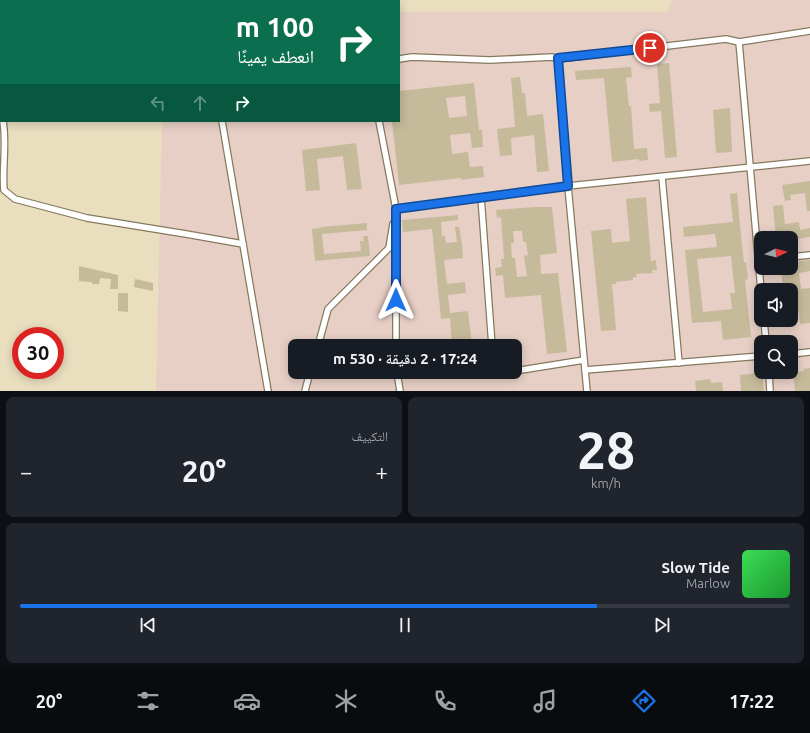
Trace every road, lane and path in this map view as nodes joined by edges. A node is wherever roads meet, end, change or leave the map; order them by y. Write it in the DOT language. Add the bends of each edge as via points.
graph roads {
  1 [pos="810,31"];
  2 [pos="739,42"];
  3 [pos="558,58"];
  4 [pos="400,59"];
  5 [pos="4,122"];
  6 [pos="222,122"];
  7 [pos="379,122"];
  8 [pos="810,161"];
  9 [pos="750,168"];
  10 [pos="662,177"];
  11 [pos="568,186"];
  12 [pos="481,197"];
  13 [pos="396,209"];
  14 [pos="757,231"];
  15 [pos="243,244"];
  16 [pos="810,255"];
  17 [pos="798,256"];
  18 [pos="320,339"];
  19 [pos="396,339"];
  20 [pos="491,339"];
  21 [pos="810,352"];
  22 [pos="798,353"];
  23 [pos="754,357"];
  24 [pos="584,360"];
  25 [pos="679,363"];
  26 [pos="522,370"];
  27 [pos="585,370"];
  28 [pos="308,379"];
  29 [pos="398,379"];
  30 [pos="769,379"];
  31 [pos="268,391"];
  32 [pos="305,391"];
  33 [pos="400,391"];
  34 [pos="587,391"];
  35 [pos="770,391"];
  1 -- 2 [label="street"];
  2 -- 3 [label="street" via="726,39"];
  2 -- 9 [label="street"];
  3 -- 4 [label="street"];
  3 -- 11 [label="street"];
  5 -- 15 [label="street" via="4,190 15,199 86,218"];
  6 -- 15 [label="street"];
  7 -- 13 [label="street"];
  8 -- 9 [label="street"];
  9 -- 10 [label="street"];
  9 -- 14 [label="street"];
  10 -- 11 [label="street"];
  10 -- 25 [label="street"];
  11 -- 12 [label="street"];
  11 -- 24 [label="street"];
  12 -- 13 [label="street"];
  12 -- 20 [label="street"];
  13 -- 18 [label="street" via="389,248 328,309"];
  13 -- 19 [label="street"];
  15 -- 31 [label="street"];
  16 -- 17 [label="street"];
  21 -- 22 [label="street"];
  23 -- 25 [label="street"];
  24 -- 26 [label="street"];
  24 -- 27 [label="street"];
  25 -- 27 [label="street"];
  27 -- 34 [label="street"];
  28 -- 32 [label="street"];
  29 -- 33 [label="street"];
  30 -- 35 [label="street"];
}
